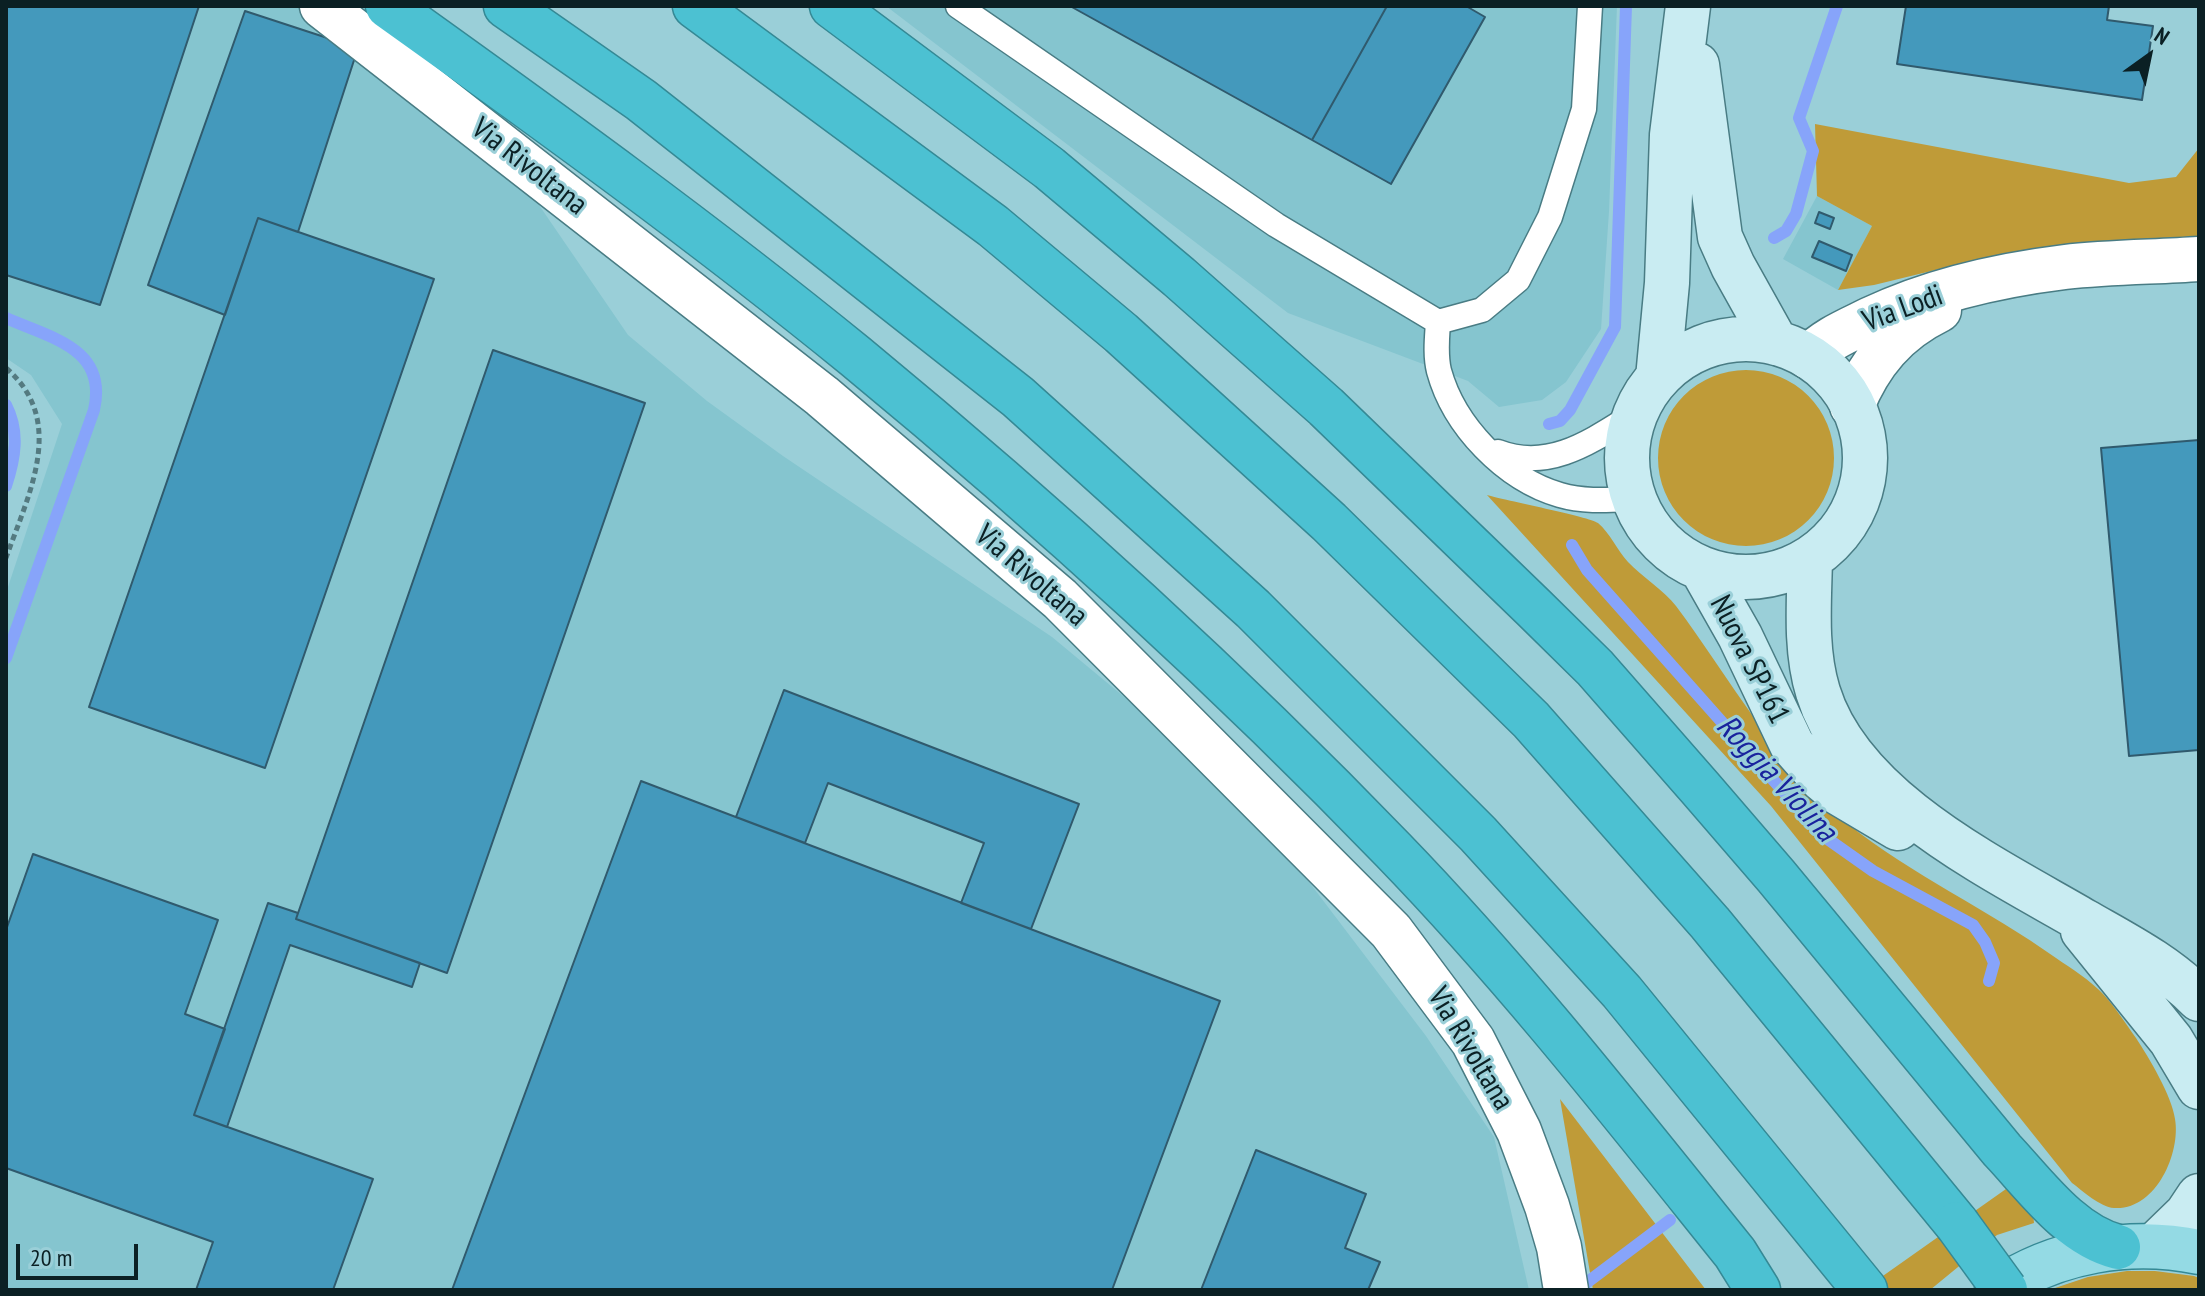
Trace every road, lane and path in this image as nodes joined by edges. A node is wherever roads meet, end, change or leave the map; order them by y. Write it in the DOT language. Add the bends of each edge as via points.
graph roads {
  1 [pos="322,6"];
  2 [pos="388,6"];
  3 [pos="506,6"];
  4 [pos="695,6"];
  5 [pos="832,6"];
  6 [pos="958,6"];
  7 [pos="1590,6"];
  8 [pos="1689,6"];
  9 [pos="2199,259"];
  10 [pos="2005,277"];
  11 [pos="1438,322"];
  12 [pos="1792,350"];
  13 [pos="6,368"];
  14 [pos="1647,396"];
  15 [pos="1852,406"];
  16 [pos="1486,448"];
  17 [pos="1634,499"];
  18 [pos="6,558"];
  19 [pos="1810,559"];
  20 [pos="1702,569"];
  21 [pos="1959,848"];
  22 [pos="2067,911"];
  23 [pos="2199,999"];
  24 [pos="2199,1087"];
  25 [pos="2199,1196"];
  26 [pos="2136,1247"];
  27 [pos="2199,1252"];
  28 [pos="1565,1279"];
  29 [pos="1865,1289"];
  30 [pos="1758,1290"];
  31 [pos="1997,1290"];
  32 [pos="2005,1290"];
  1 -- 28 [label="street, Via Rivoltana" via="822,396 1060,599 1391,931 1473,1041 1493,1078 1534,1168"];
  2 -- 30 [label="highway" via="646,194 852,354 1203,660 1396,853 1518,985 1735,1253"];
  3 -- 29 [label="highway" via="641,100 1018,397 1253,609 1478,834 1622,992"];
  4 -- 32 [label="highway, bridge" via="929,177 1121,333 1473,661 1682,891 1957,1224"];
  5 -- 26 [label="highway" via="1049,168 1189,286 1390,469 1595,668 2061,1212 2102,1243"];
  6 -- 11 [label="lane" via="1276,225"];
  7 -- 11 [label="lane" via="1584,109 1550,217 1518,280 1482,310"];
  8 -- 12 [label="main road, Nuova SP161" via="1720,237 1733,266"];
  8 -- 14 [label="main road, Nuova SP161" via="1672,135 1667,283"];
  9 -- 10 [label="street, Via Lodi" via="2065,267"];
  10 -- 12 [label="street, Via Lodi" via="1891,310 1829,340"];
  10 -- 15 [label="street, Via Lodi" via="1900,334 1871,367"];
  11 -- 16 [label="lane" via="1437,356 1445,388 1459,416"];
  12 -- 14 [label="main road" via="1739,339 1710,345 1683,357"];
  12 -- 15 [label="main road, Nuova SP161" via="1834,379"];
  13 -- 18 [label="path" via="31,401 41,430 37,466"];
  14 -- 16 [label="lane" via="1585,444 1560,455 1521,460"];
  14 -- 17 [label="main road, Nuova SP161" via="1627,455"];
  15 -- 19 [label="main road, Nuova SP161" via="1865,451 1860,493 1841,531"];
  16 -- 17 [label="lane" via="1552,492 1586,499"];
  17 -- 20 [label="main road, Nuova SP161" via="1661,541"];
  19 -- 20 [label="main road, Nuova SP161" via="1760,577"];
  19 -- 21 [label="main road, Nuova SP161" via="1809,641 1826,713 1870,777"];
  20 -- 21 [label="main road, Nuova SP161" via="1792,745 1822,779 1874,816"];
  21 -- 22 [label="main road, Nuova SP161"];
  22 -- 23 [label="main road, Nuova SP161" via="2159,965"];
  22 -- 24 [label="main road, Nuova SP161" via="2171,1040"];
  25 -- 26 [label="main road" via="2187,1214"];
  26 -- 27 [label="main road"];
  26 -- 31 [label="main road" via="2058,1260"];
}
